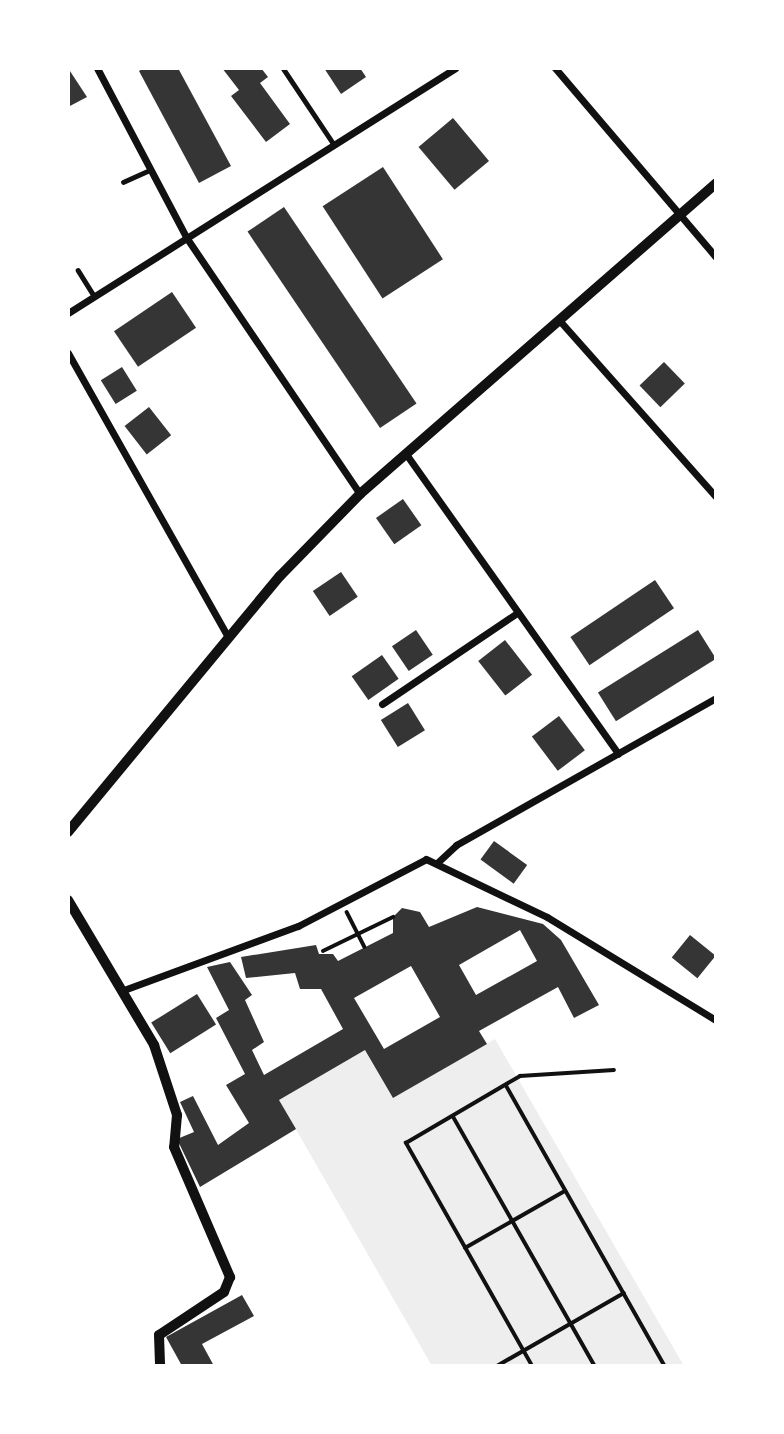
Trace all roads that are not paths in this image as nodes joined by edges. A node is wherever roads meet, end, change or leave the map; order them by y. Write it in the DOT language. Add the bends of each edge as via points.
graph roads {
  1 [pos="97,68"];
  2 [pos="283,68"];
  3 [pos="455,68"];
  4 [pos="555,68"];
  5 [pos="332,144"];
  6 [pos="150,169"];
  7 [pos="123,182"];
  8 [pos="716,183"];
  9 [pos="679,214"];
  10 [pos="186,237"];
  11 [pos="716,257"];
  12 [pos="78,270"];
  13 [pos="94,296"];
  14 [pos="68,313"];
  15 [pos="559,320"];
  16 [pos="68,353"];
  17 [pos="406,454"];
  18 [pos="360,494"];
  19 [pos="716,497"];
  20 [pos="517,613"];
  21 [pos="228,637"];
  22 [pos="716,698"];
  23 [pos="382,704"];
  24 [pos="618,753"];
  25 [pos="68,832"];
  26 [pos="438,862"];
  27 [pos="68,900"];
  28 [pos="121,991"];
  29 [pos="716,1020"];
  30 [pos="160,1366"];
  1 -- 6 [label="street"];
  2 -- 5 [label="lane"];
  3 -- 5 [label="street"];
  4 -- 9 [label="street"];
  5 -- 10 [label="street"];
  6 -- 7 [label="lane"];
  6 -- 10 [label="street"];
  8 -- 9 [label="street"];
  9 -- 11 [label="street"];
  9 -- 15 [label="street"];
  10 -- 13 [label="street"];
  10 -- 18 [label="street"];
  12 -- 13 [label="lane"];
  13 -- 14 [label="street"];
  15 -- 17 [label="street"];
  15 -- 19 [label="street"];
  16 -- 21 [label="street"];
  17 -- 18 [label="street"];
  17 -- 20 [label="street"];
  18 -- 21 [label="street"];
  20 -- 23 [label="street"];
  20 -- 24 [label="street"];
  21 -- 25 [label="street"];
  22 -- 24 [label="street"];
  24 -- 26 [label="street" via="456,845"];
  26 -- 28 [label="street" via="426,859 298,926"];
  26 -- 29 [label="street" via="547,917"];
  27 -- 28 [label="street"];
  28 -- 30 [label="street" via="153,1045 177,1115 174,1147 230,1277 224,1292 159,1335"];
}
